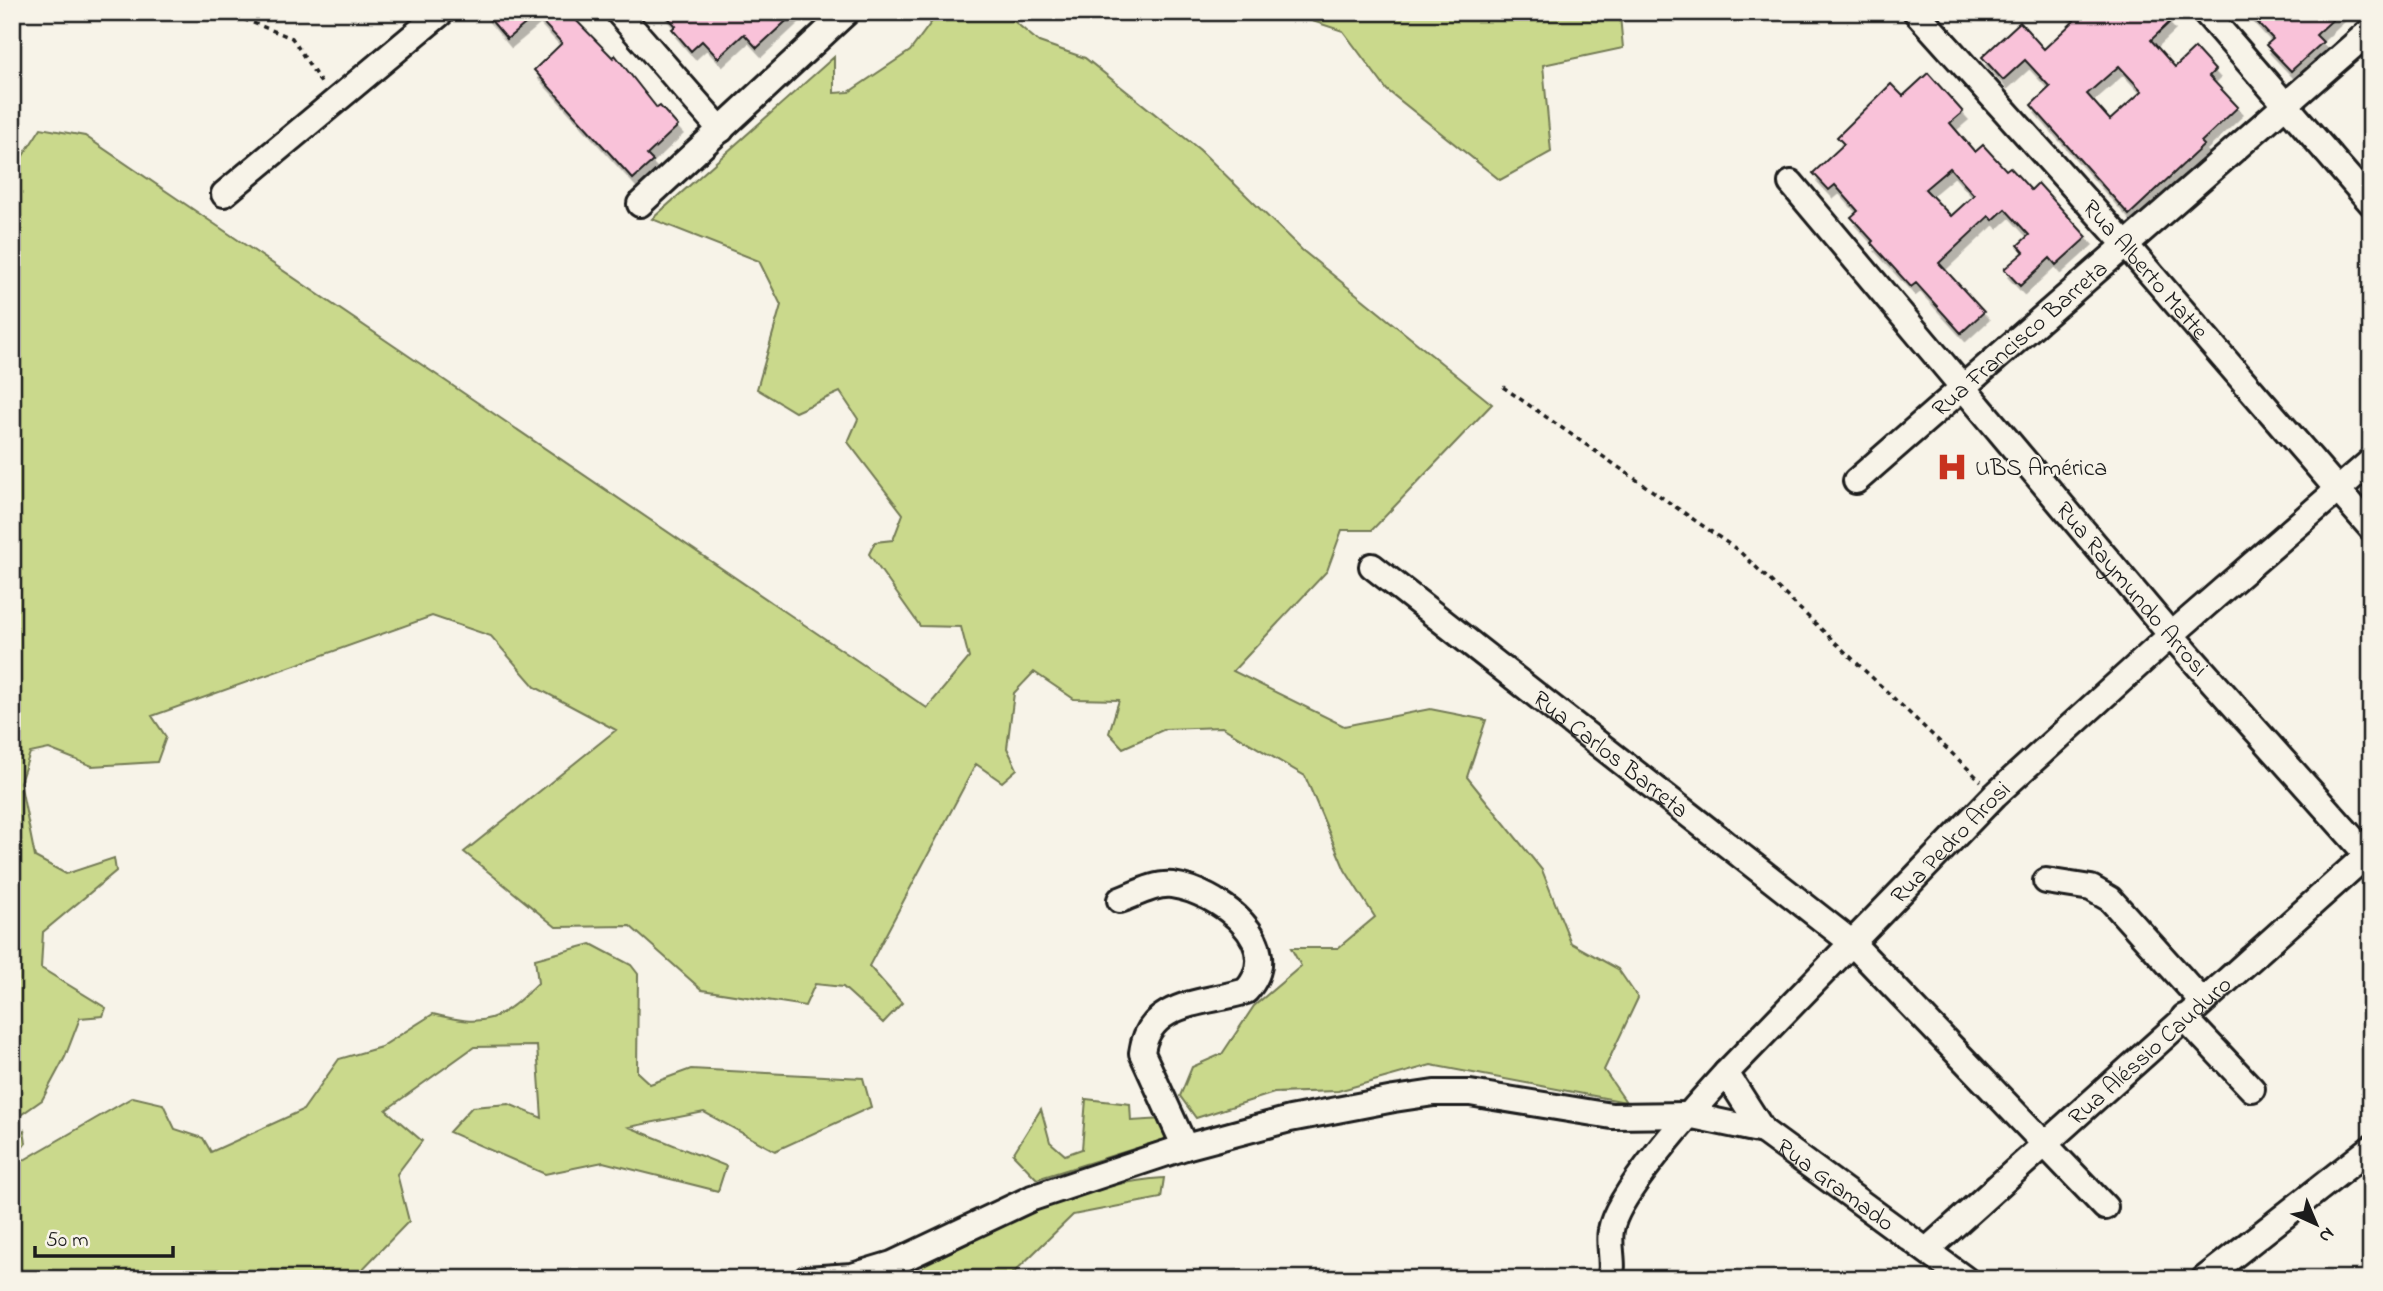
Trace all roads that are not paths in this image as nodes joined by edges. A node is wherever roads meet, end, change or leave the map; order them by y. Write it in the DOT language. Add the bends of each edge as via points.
graph roads {
  1 [pos="442,12"];
  2 [pos="618,12"];
  3 [pos="847,12"];
  4 [pos="1916,12"];
  5 [pos="2205,12"];
  6 [pos="2371,30"];
  7 [pos="2285,106"];
  8 [pos="721,130"];
  9 [pos="1791,183"];
  10 [pos="223,194"];
  11 [pos="2371,203"];
  12 [pos="640,204"];
  13 [pos="2124,243"];
  14 [pos="1961,388"];
  15 [pos="2371,461"];
  16 [pos="1856,481"];
  17 [pos="2338,489"];
  18 [pos="2371,528"];
  19 [pos="1372,566"];
  20 [pos="2171,635"];
  21 [pos="2369,855"];
  22 [pos="2046,881"];
  23 [pos="1120,900"];
  24 [pos="1850,942"];
  25 [pos="2193,1009"];
  26 [pos="1726,1073"];
  27 [pos="2252,1089"];
  28 [pos="1688,1115"];
  29 [pos="1763,1131"];
  30 [pos="2046,1143"];
  31 [pos="1185,1147"];
  32 [pos="2371,1148"];
  33 [pos="2105,1207"];
  34 [pos="1927,1250"];
  35 [pos="1612,1278"];
  36 [pos="806,1279"];
  37 [pos="1965,1279"];
  38 [pos="2204,1279"];
  1 -- 10 [label="street"];
  2 -- 8 [label="street"];
  3 -- 8 [label="street"];
  4 -- 13 [label="street, Rua Alberto Matte"];
  5 -- 7 [label="street"];
  6 -- 7 [label="street, Rua Francisco Barreta"];
  7 -- 11 [label="street"];
  7 -- 13 [label="street, Rua Francisco Barreta"];
  8 -- 12 [label="street"];
  9 -- 14 [label="street, Rua Raymundo Arrosi"];
  13 -- 14 [label="street, Rua Francisco Barreta"];
  13 -- 17 [label="street, Rua Alberto Matte"];
  14 -- 16 [label="street, Rua Francisco Barreta"];
  14 -- 20 [label="street, Rua Raymundo Arrosi"];
  15 -- 17 [label="street, Rua Pedro Arosi"];
  17 -- 18 [label="street, Rua Alberto Matte"];
  17 -- 20 [label="street, Rua Pedro Arosi"];
  19 -- 24 [label="street, Rua Carlos Barreta"];
  20 -- 21 [label="street, Rua Raymundo Arrosi"];
  20 -- 24 [label="street, Rua Pedro Arosi" via="1995,794"];
  21 -- 25 [label="street, Rua Aléssio Cauduro"];
  22 -- 25 [label="street" via="2091,888 2110,899"];
  23 -- 31 [label="street" via="1170,885 1192,891 1234,916 1252,933 1261,950 1259,970 1246,990 1159,1017 1144,1037 1142,1053"];
  24 -- 26 [label="street, Rua Pedro Arosi"];
  24 -- 30 [label="street, Rua Carlos Barreta"];
  25 -- 27 [label="street"];
  25 -- 30 [label="street, Rua Aléssio Cauduro"];
  26 -- 28 [label="street, Rua Pedro Arosi"];
  26 -- 29 [label="street, Rua Gramado"];
  28 -- 29 [label="street"];
  28 -- 31 [label="street" via="1612,1116 1470,1093 1434,1093 1290,1119"];
  28 -- 35 [label="street, Rua Pedro Arosi" via="1618,1209 1611,1230"];
  29 -- 34 [label="street, Rua Gramado"];
  30 -- 33 [label="street, Rua Carlos Barreta"];
  30 -- 34 [label="street, Rua Aléssio Cauduro"];
  31 -- 36 [label="street" via="1032,1198 892,1264 852,1276"];
  32 -- 38 [label="street"];
  34 -- 37 [label="street, Rua Gramado"];
}
